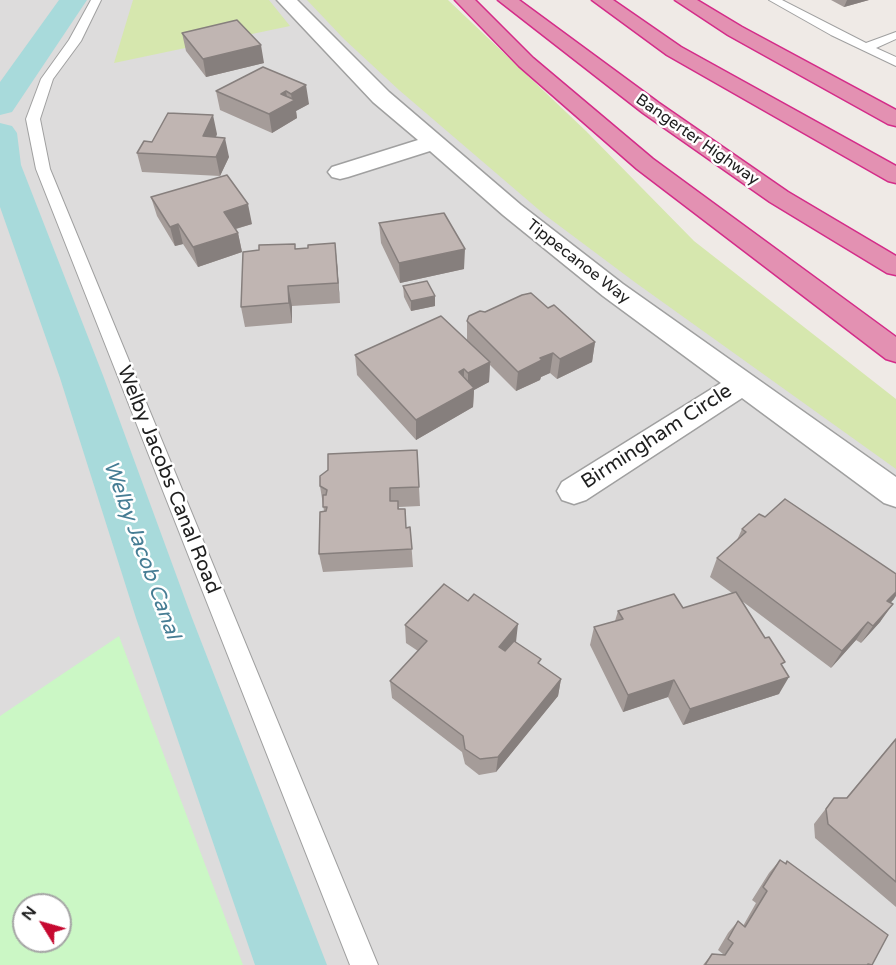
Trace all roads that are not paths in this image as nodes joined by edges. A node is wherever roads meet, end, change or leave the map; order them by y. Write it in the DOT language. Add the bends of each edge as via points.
graph roads {
  1 [pos="96,0"];
  2 [pos="286,0"];
  3 [pos="464,0"];
  4 [pos="507,0"];
  5 [pos="601,0"];
  6 [pos="684,0"];
  7 [pos="774,0"];
  8 [pos="896,35"];
  9 [pos="865,48"];
  10 [pos="896,62"];
  11 [pos="896,119"];
  12 [pos="433,143"];
  13 [pos="340,172"];
  14 [pos="896,176"];
  15 [pos="896,267"];
  16 [pos="896,352"];
  17 [pos="741,384"];
  18 [pos="574,491"];
  19 [pos="896,494"];
  20 [pos="364,965"];
  1 -- 20 [label="lane, Welby Jacobs Canal Road" via="75,41 47,79 33,119 43,169"];
  2 -- 12 [label="street, Tippecanoe Way" via="338,55"];
  3 -- 16 [label="highway" via="549,83 645,164"];
  4 -- 15 [label="highway, Bangerter Highway" via="769,190"];
  5 -- 14 [label="highway" via="674,51"];
  6 -- 11 [label="highway"];
  7 -- 9 [label="lane"];
  8 -- 9 [label="lane"];
  9 -- 10 [label="lane"];
  12 -- 13 [label="street"];
  12 -- 17 [label="street, Tippecanoe Way" via="613,290"];
  17 -- 18 [label="street, Birmingham Circle"];
  17 -- 19 [label="street, Tippecanoe Way"];
}
